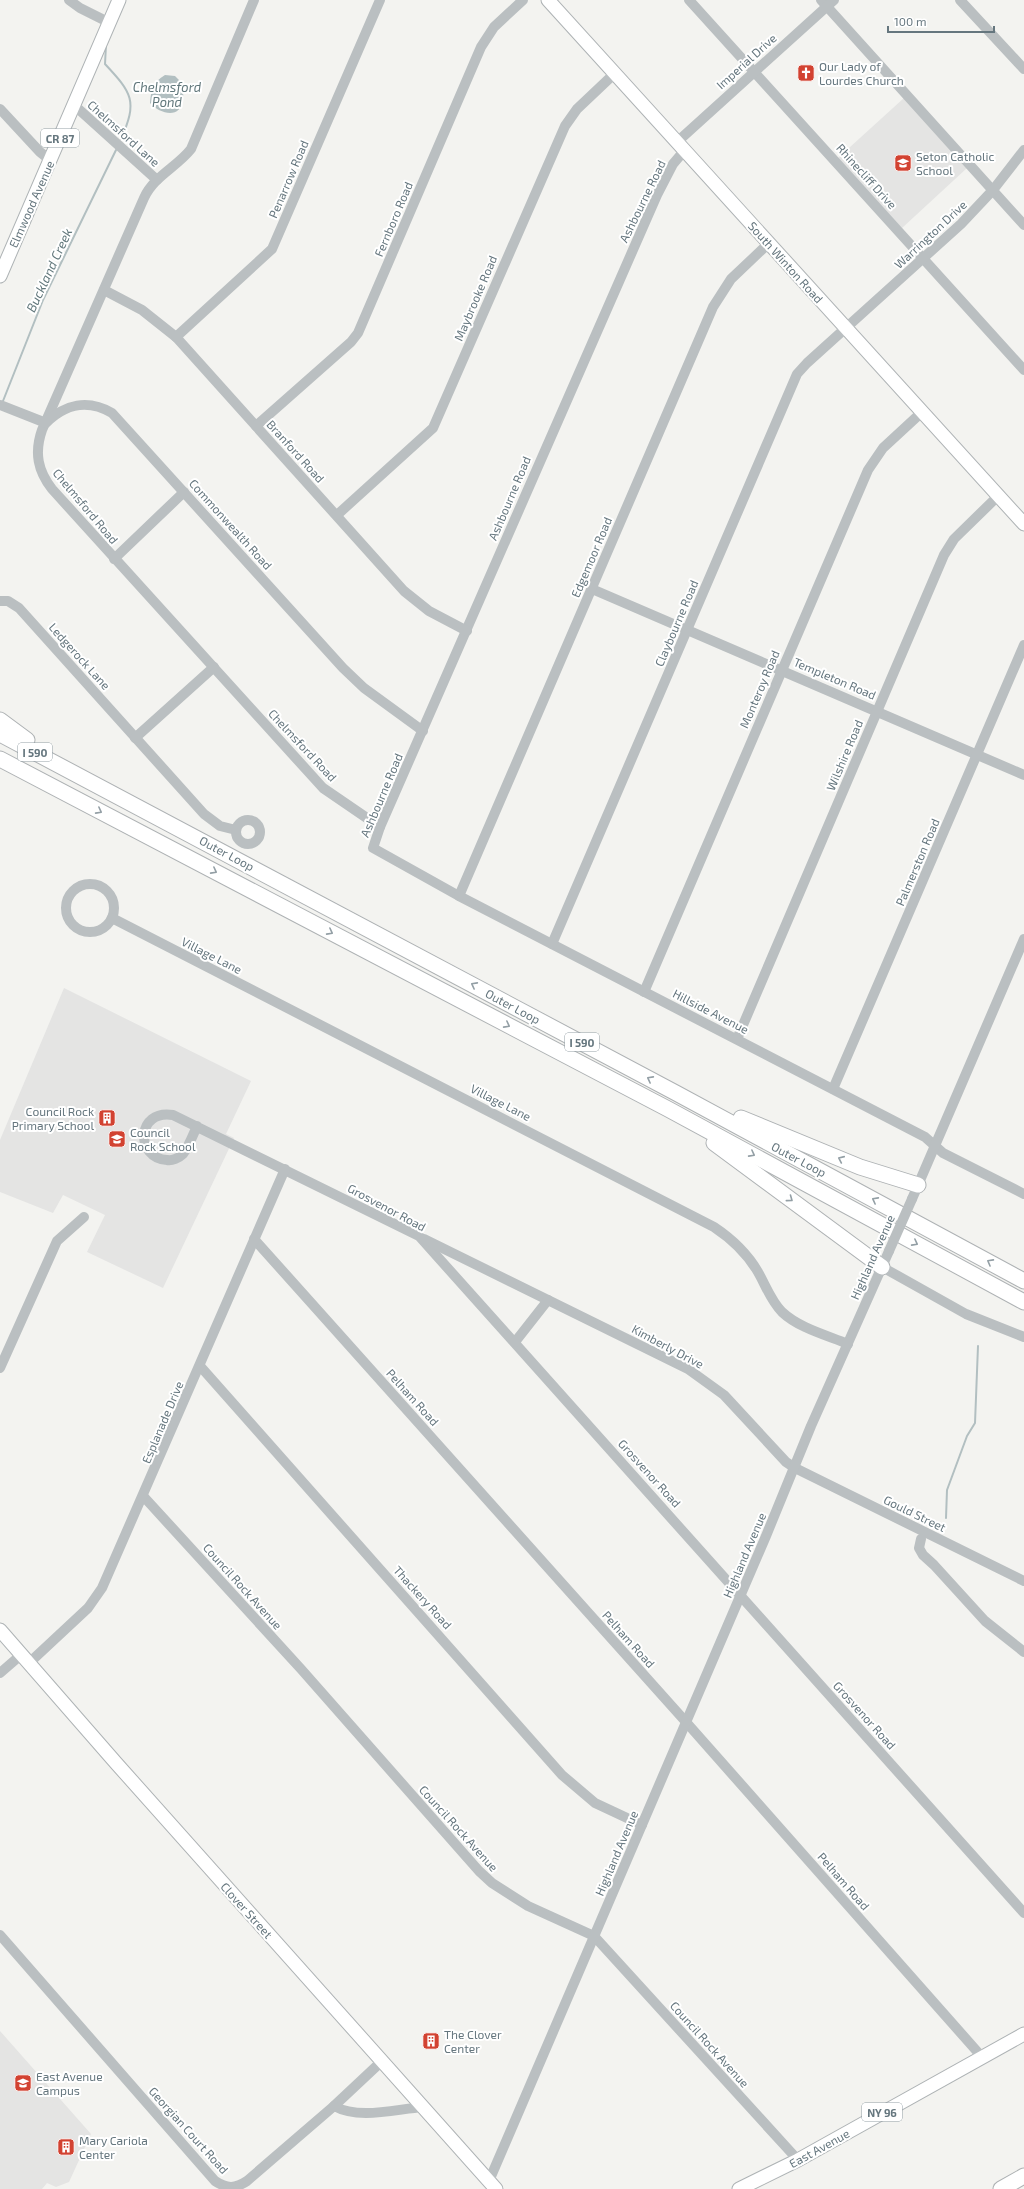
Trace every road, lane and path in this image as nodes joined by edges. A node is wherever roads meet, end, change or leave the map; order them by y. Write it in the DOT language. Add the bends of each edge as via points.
graph roads {
  1 [pos="68,0"];
  2 [pos="119,0"];
  3 [pos="254,0"];
  4 [pos="380,0"];
  5 [pos="523,0"];
  6 [pos="548,0"];
  7 [pos="689,0"];
  8 [pos="960,0"];
  9 [pos="827,2"];
  10 [pos="110,23"];
  11 [pos="1024,69"];
  12 [pos="754,72"];
  13 [pos="614,74"];
  14 [pos="74,105"];
  15 [pos="0,109"];
  16 [pos="681,146"];
  17 [pos="1024,150"];
  18 [pos="50,160"];
  19 [pos="156,180"];
  20 [pos="993,190"];
  21 [pos="1024,225"];
  22 [pos="769,243"];
  23 [pos="924,259"];
  24 [pos="0,276"];
  25 [pos="104,290"];
  26 [pos="846,328"];
  27 [pos="176,337"];
  28 [pos="1024,370"];
  29 [pos="0,405"];
  30 [pos="922,412"];
  31 [pos="46,423"];
  32 [pos="256,426"];
  33 [pos="184,492"];
  34 [pos="998,496"];
  35 [pos="337,515"];
  36 [pos="1024,524"];
  37 [pos="114,559"];
  38 [pos="592,589"];
  39 [pos="0,601"];
  40 [pos="688,630"];
  41 [pos="467,631"];
  42 [pos="1024,645"];
  43 [pos="214,667"];
  44 [pos="781,670"];
  45 [pos="877,710"];
  46 [pos="0,720"];
  47 [pos="423,731"];
  48 [pos="0,734"];
  49 [pos="135,738"];
  50 [pos="978,754"];
  51 [pos="0,758"];
  52 [pos="0,768"];
  53 [pos="71,770"];
  54 [pos="1024,775"];
  55 [pos="65,793"];
  56 [pos="380,827"];
  57 [pos="236,830"];
  58 [pos="384,855"];
  59 [pos="459,896"];
  60 [pos="112,918"];
  61 [pos="1024,940"];
  62 [pos="552,944"];
  63 [pos="644,992"];
  64 [pos="737,1040"];
  65 [pos="833,1089"];
  66 [pos="676,1093"];
  67 [pos="668,1109"];
  68 [pos="197,1126"];
  69 [pos="935,1146"];
  70 [pos="285,1169"];
  71 [pos="918,1185"];
  72 [pos="1024,1194"];
  73 [pos="84,1217"];
  74 [pos="419,1236"];
  75 [pos="254,1239"];
  76 [pos="882,1266"];
  77 [pos="1024,1281"];
  78 [pos="548,1300"];
  79 [pos="1024,1302"];
  80 [pos="1024,1338"];
  81 [pos="515,1342"];
  82 [pos="848,1344"];
  83 [pos="200,1366"];
  84 [pos="0,1368"];
  85 [pos="794,1468"];
  86 [pos="144,1497"];
  87 [pos="921,1539"];
  88 [pos="1024,1581"];
  89 [pos="741,1595"];
  90 [pos="0,1630"];
  91 [pos="1024,1652"];
  92 [pos="25,1658"];
  93 [pos="0,1673"];
  94 [pos="686,1722"];
  95 [pos="642,1826"];
  96 [pos="1024,1913"];
  97 [pos="0,1935"];
  98 [pos="594,1936"];
  99 [pos="1024,2034"];
  100 [pos="982,2057"];
  101 [pos="382,2061"];
  102 [pos="334,2106"];
  103 [pos="423,2107"];
  104 [pos="798,2160"];
  105 [pos="1024,2176"];
  106 [pos="492,2185"];
  107 [pos="1024,2187"];
  108 [pos="739,2189"];
  109 [pos="1001,2189"];
  110 [pos="1019,2189"];
  1 -- 10 [label="street"];
  2 -- 10 [label="main road, Elmwood Avenue / CR 87"];
  3 -- 19 [label="street, Chelmsford Road" via="191,149"];
  4 -- 27 [label="street, Penarrow Road" via="272,249"];
  5 -- 32 [label="street, Fernboro Road" via="494,27 481,47 358,333"];
  6 -- 13 [label="main road, South Winton Road"];
  7 -- 12 [label="street, Rhinecliff Drive"];
  8 -- 11 [label="street"];
  9 -- 12 [label="street, Imperial Drive"];
  9 -- 20 [label="street"];
  10 -- 14 [label="main road, Elmwood Avenue / CR 87"];
  12 -- 16 [label="street, Imperial Drive"];
  12 -- 23 [label="street, Rhinecliff Drive"];
  13 -- 16 [label="main road, South Winton Road"];
  13 -- 35 [label="street, Maybrooke Road" via="578,109 565,126 433,428"];
  14 -- 18 [label="main road, Elmwood Avenue / CR 87"];
  14 -- 19 [label="street, Chelmsford Lane"];
  15 -- 18 [label="street"];
  16 -- 22 [label="main road, South Winton Road"];
  16 -- 41 [label="street, Ashbourne Road" via="542,455"];
  17 -- 20 [label="street, Warrington Drive"];
  18 -- 24 [label="main road, Elmwood Avenue / CR 87"];
  19 -- 25 [label="street, Chelmsford Road" via="144,198"];
  20 -- 21 [label="street"];
  20 -- 23 [label="street, Warrington Drive"];
  22 -- 26 [label="main road, South Winton Road"];
  22 -- 38 [label="street, Edgemoor Road" via="731,279 713,307"];
  23 -- 26 [label="street, Warrington Drive"];
  23 -- 28 [label="street, Rhinecliff Drive"];
  25 -- 27 [label="street, Branford Road" via="142,310"];
  25 -- 31 [label="street, Chelmsford Road"];
  26 -- 30 [label="main road, South Winton Road"];
  26 -- 40 [label="street, Claybourne Road" via="797,374"];
  27 -- 32 [label="street, Branford Road"];
  29 -- 31 [label="street"];
  30 -- 34 [label="main road, South Winton Road"];
  30 -- 44 [label="street, Monteroy Road" via="883,448 873,461"];
  31 -- 33 [label="street, Commonwealth Road" via="58,412 70,406 90,405 105,409 117,417"];
  31 -- 37 [label="street, Chelmsford Road" via="39,437 37,451 43,477"];
  32 -- 35 [label="street, Branford Road"];
  33 -- 37 [label="street"];
  33 -- 47 [label="street, Commonwealth Road" via="343,668 364,688"];
  34 -- 36 [label="main road, South Winton Road"];
  34 -- 45 [label="street, Wilshire Road" via="947,548"];
  35 -- 41 [label="street, Branford Road" via="404,591 429,611"];
  37 -- 43 [label="street, Chelmsford Road"];
  38 -- 40 [label="street, Templeton Road"];
  38 -- 59 [label="street, Edgemoor Road"];
  39 -- 49 [label="street, Ledgerock Lane" via="8,601 19,608"];
  40 -- 44 [label="street, Templeton Road"];
  40 -- 62 [label="street, Claybourne Road"];
  41 -- 47 [label="street, Ashbourne Road"];
  42 -- 50 [label="street, Palmerston Road"];
  43 -- 49 [label="street"];
  43 -- 56 [label="street, Chelmsford Road" via="323,788"];
  44 -- 45 [label="street, Templeton Road"];
  44 -- 63 [label="street, Monteroy Road"];
  45 -- 50 [label="street, Templeton Road"];
  45 -- 64 [label="street, Wilshire Road"];
  46 -- 53 [label="highway"];
  47 -- 56 [label="street, Ashbourne Road"];
  48 -- 53 [label="highway, Outer Loop / I 590"];
  49 -- 57 [label="street, Ledgerock Lane" via="204,814 220,826"];
  50 -- 54 [label="street, Templeton Road"];
  50 -- 65 [label="street, Palmerston Road"];
  51 -- 55 [label="highway, Outer Loop / I 590"];
  52 -- 55 [label="highway"];
  66 -- 53 [label="highway, Outer Loop / I 590, one-way"];
  55 -- 67 [label="highway, Outer Loop / I 590, one-way"];
  56 -- 58 [label="street, Ashbourne Road" via="373,848"];
  58 -- 59 [label="street, Hillside Avenue"];
  59 -- 62 [label="street, Hillside Avenue"];
  60 -- 60 [label="street" via="114,903 106,890 99,885 84,884 71,893 67,900 67,916 77,928 85,932 97,931 107,925"];
  60 -- 82 [label="street, Village Lane" via="707,1223 728,1236 746,1254 782,1311 796,1322"];
  61 -- 69 [label="street, Highland Avenue"];
  62 -- 63 [label="street, Hillside Avenue"];
  63 -- 64 [label="street, Hillside Avenue"];
  64 -- 65 [label="street, Hillside Avenue"];
  65 -- 69 [label="street, Hillside Avenue" via="925,1138"];
  71 -- 66 [label="highway, one-way" via="860,1167"];
  77 -- 66 [label="highway, Outer Loop / I 590, one-way"];
  67 -- 76 [label="highway, one-way"];
  67 -- 79 [label="highway, Outer Loop / I 590, one-way"];
  68 -- 68 [label="street, Grosvenor Road" via="173,1114 157,1115 149,1121 144,1131 144,1142 150,1153 158,1160 172,1161 182,1155"];
  68 -- 70 [label="street, Grosvenor Road"];
  69 -- 71 [label="street, Highland Avenue"];
  69 -- 72 [label="street, Hillside Avenue" via="943,1153"];
  70 -- 74 [label="street, Grosvenor Road"];
  70 -- 75 [label="street, Esplanade Drive"];
  71 -- 76 [label="street, Highland Avenue, bridge"];
  73 -- 84 [label="street" via="56,1241"];
  74 -- 78 [label="street, Kimberly Drive"];
  74 -- 81 [label="street, Grosvenor Road"];
  75 -- 83 [label="street, Esplanade Drive"];
  75 -- 94 [label="street, Pelham Road"];
  76 -- 80 [label="street" via="966,1314"];
  76 -- 82 [label="street, Highland Avenue"];
  78 -- 81 [label="street"];
  78 -- 85 [label="street, Kimberly Drive" via="702,1378 735,1406"];
  81 -- 89 [label="street, Grosvenor Road"];
  82 -- 85 [label="street, Highland Avenue"];
  83 -- 86 [label="street, Esplanade Drive"];
  83 -- 95 [label="street, Thackery Road" via="562,1775 595,1803"];
  85 -- 88 [label="street, Gould Street"];
  85 -- 89 [label="street, Highland Avenue"];
  86 -- 92 [label="street, Esplanade Drive" via="102,1588 88,1608"];
  86 -- 98 [label="street, Council Rock Avenue" via="479,1871 528,1906"];
  87 -- 91 [label="street" via="919,1548 923,1555 985,1621"];
  89 -- 94 [label="street, Highland Avenue"];
  89 -- 96 [label="street, Grosvenor Road"];
  90 -- 92 [label="main road, Clover Street"];
  92 -- 93 [label="street, Esplanade Drive"];
  92 -- 101 [label="main road, Clover Street"];
  94 -- 95 [label="street, Highland Avenue"];
  94 -- 100 [label="street, Pelham Road"];
  95 -- 98 [label="street, Highland Avenue"];
  97 -- 102 [label="street, Georgian Court Road" via="222,2186 234,2188 247,2181"];
  98 -- 104 [label="street, Council Rock Avenue"];
  98 -- 106 [label="street, Highland Avenue"];
  99 -- 100 [label="main road, East Avenue / NY 96"];
  100 -- 104 [label="main road, East Avenue / NY 96"];
  101 -- 102 [label="street, Georgian Court Road"];
  101 -- 103 [label="main road, Clover Street"];
  102 -- 103 [label="street" via="350,2112"];
  103 -- 106 [label="main road, Clover Street"];
  104 -- 108 [label="main road, East Avenue / NY 96"];
  105 -- 109 [label="highway"];
  107 -- 110 [label="highway"];
}
